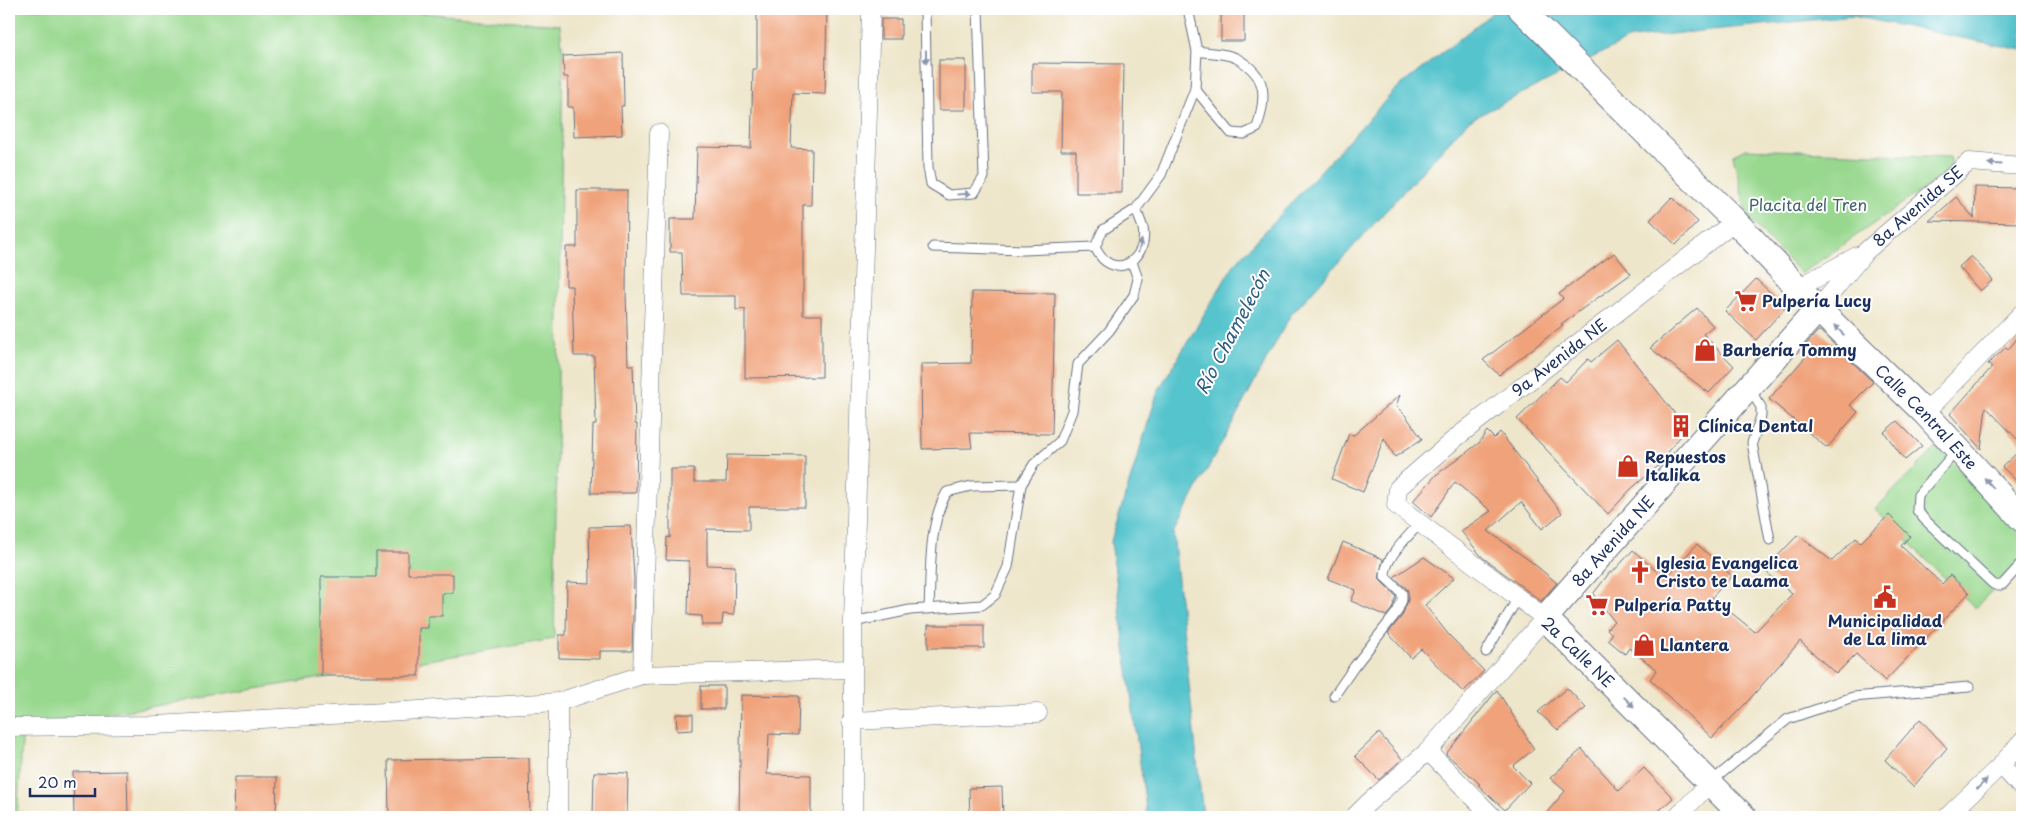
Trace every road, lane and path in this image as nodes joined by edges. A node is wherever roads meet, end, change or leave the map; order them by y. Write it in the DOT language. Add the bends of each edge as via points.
graph roads {
  1 [pos="871,9"];
  2 [pos="925,9"];
  3 [pos="978,9"];
  4 [pos="1188,9"];
  5 [pos="1521,9"];
  6 [pos="1197,51"];
  7 [pos="1195,90"];
  8 [pos="660,133"];
  9 [pos="2022,166"];
  10 [pos="1136,209"];
  11 [pos="1729,215"];
  12 [pos="932,247"];
  13 [pos="1095,247"];
  14 [pos="1866,251"];
  15 [pos="1132,262"];
  16 [pos="1798,288"];
  17 [pos="1818,309"];
  18 [pos="2022,313"];
  19 [pos="1749,387"];
  20 [pos="1925,413"];
  21 [pos="1958,448"];
  22 [pos="1021,485"];
  23 [pos="1396,505"];
  24 [pos="2022,519"];
  25 [pos="1419,524"];
  26 [pos="1770,540"];
  27 [pos="2022,563"];
  28 [pos="1518,598"];
  29 [pos="929,609"];
  30 [pos="1544,618"];
  31 [pos="853,622"];
  32 [pos="1486,652"];
  33 [pos="852,669"];
  34 [pos="642,675"];
  35 [pos="1969,687"];
  36 [pos="1334,696"];
  37 [pos="558,702"];
  38 [pos="1038,713"];
  39 [pos="852,721"];
  40 [pos="9,727"];
  41 [pos="2022,741"];
  42 [pos="1428,751"];
  43 [pos="2001,765"];
  44 [pos="1710,783"];
  45 [pos="2022,788"];
  46 [pos="558,817"];
  47 [pos="852,817"];
  48 [pos="1354,817"];
  49 [pos="1493,817"];
  50 [pos="1677,817"];
  51 [pos="1744,817"];
  52 [pos="1947,817"];
  1 -- 31 [label="street"];
  2 -- 3 [label="lane, one-way" via="928,167 931,184 949,195 974,193 984,177"];
  4 -- 6 [label="lane"];
  5 -- 11 [label="street, Calle Central Este"];
  6 -- 7 [label="lane"];
  6 -- 7 [label="lane" via="1235,57 1254,73 1264,88 1264,105 1257,128 1244,134 1231,133"];
  7 -- 10 [label="lane" via="1161,175"];
  8 -- 34 [label="street"];
  9 -- 14 [label="street, 8a Avenida SE, one-way" via="1969,162"];
  10 -- 13 [label="lane" via="1103,230"];
  15 -- 10 [label="lane, one-way" via="1139,253 1142,239"];
  11 -- 16 [label="street, Calle Central Este"];
  11 -- 23 [label="street, 9a Avenida NE" via="1417,470 1398,488"];
  12 -- 13 [label="lane" via="1023,250"];
  13 -- 15 [label="lane" via="1107,264 1122,266"];
  14 -- 16 [label="street, 8a Avenida SE"];
  14 -- 17 [label="street, 8a Avenida SE"];
  15 -- 22 [label="lane" via="1138,279 1134,295 1109,331 1078,364 1072,411 1060,441 1034,464"];
  16 -- 17 [label="street, Calle Central Este"];
  17 -- 19 [label="street, 8a Avenida NE"];
  20 -- 17 [label="street, Calle Central Este, one-way"];
  18 -- 20 [label="street"];
  19 -- 26 [label="lane" via="1761,407 1752,443"];
  19 -- 30 [label="street, 8a Avenida NE"];
  20 -- 21 [label="street, Calle Central Este"];
  24 -- 21 [label="street, Calle Central Este, one-way"];
  21 -- 27 [label="lane" via="1918,495 1917,510 1993,584 2003,584"];
  22 -- 29 [label="lane" via="1008,567 995,595 982,605"];
  22 -- 29 [label="lane" via="971,486 947,492 940,505 934,532"];
  23 -- 25 [label="street, 2a Calle NE"];
  25 -- 28 [label="street, 2a Calle NE"];
  25 -- 36 [label="lane" via="1389,562 1385,572 1402,593 1397,612"];
  28 -- 30 [label="street, 2a Calle NE"];
  28 -- 32 [label="lane"];
  29 -- 31 [label="lane"];
  30 -- 42 [label="street, 8a Avenida NE"];
  30 -- 44 [label="street, 2a Calle NE, one-way"];
  31 -- 33 [label="street"];
  33 -- 34 [label="street"];
  33 -- 39 [label="street"];
  34 -- 37 [label="street"];
  35 -- 44 [label="lane" via="1853,697 1788,719"];
  37 -- 40 [label="street" via="156,725"];
  37 -- 46 [label="street"];
  38 -- 39 [label="street"];
  39 -- 47 [label="street"];
  41 -- 43 [label="street"];
  42 -- 48 [label="street, 8a Avenida NE"];
  42 -- 49 [label="street"];
  43 -- 45 [label="street"];
  52 -- 43 [label="street, one-way"];
  44 -- 50 [label="street"];
  44 -- 51 [label="street, 2a Calle NE"];
}
